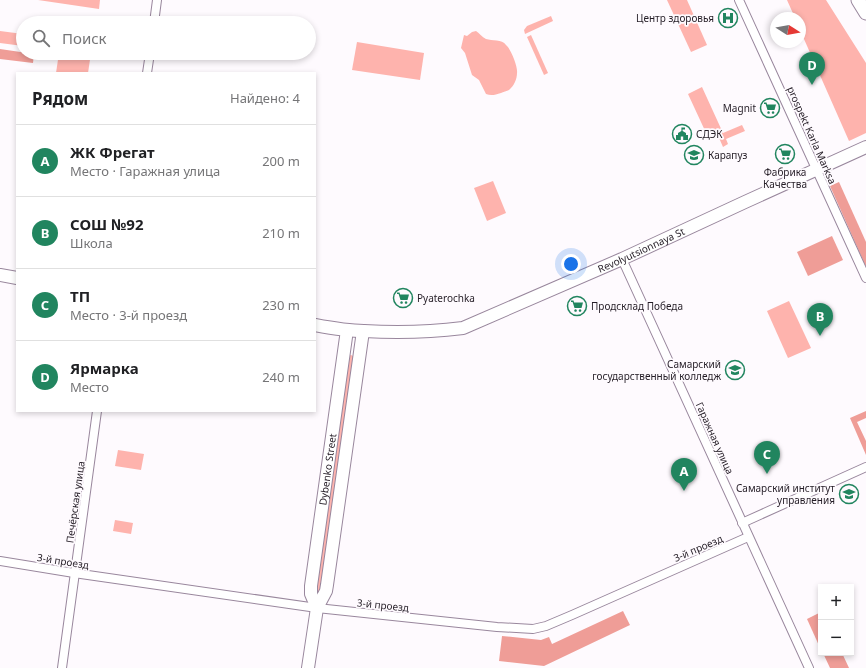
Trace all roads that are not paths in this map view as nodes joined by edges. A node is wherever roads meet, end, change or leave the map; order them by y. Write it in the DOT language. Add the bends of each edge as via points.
graph roads {
  1 [pos="157,0"];
  2 [pos="739,0"];
  3 [pos="858,0"];
  4 [pos="866,13"];
  5 [pos="155,16"];
  6 [pos="149,60"];
  7 [pos="147,72"];
  8 [pos="866,147"];
  9 [pos="817,170"];
  10 [pos="622,259"];
  11 [pos="0,275"];
  12 [pos="16,278"];
  13 [pos="866,278"];
  14 [pos="316,325"];
  15 [pos="347,330"];
  16 [pos="363,331"];
  17 [pos="97,412"];
  18 [pos="866,466"];
  19 [pos="742,523"];
  20 [pos="748,537"];
  21 [pos="0,561"];
  22 [pos="74,573"];
  23 [pos="317,608"];
  24 [pos="62,668"];
  25 [pos="308,668"];
  26 [pos="809,668"];
  1 -- 5 [label="street"];
  2 -- 9 [label="street, prospekt Karla Marksa"];
  3 -- 4 [label="main road"];
  6 -- 7 [label="street"];
  8 -- 9 [label="main road, Revolyutsionnaya St"];
  9 -- 10 [label="main road, Revolyutsionnaya St"];
  9 -- 13 [label="street, prospekt Karla Marksa"];
  10 -- 16 [label="main road, Revolyutsionnaya St" via="463,328"];
  10 -- 19 [label="street, Гаражная улица"];
  11 -- 12 [label="main road"];
  14 -- 15 [label="main road, Revolyutsionnaya St"];
  15 -- 16 [label="main road, Revolyutsionnaya St"];
  15 -- 23 [label="main road, Dybenko Street" via="311,586 311,594"];
  16 -- 23 [label="main road, Dybenko Street" via="326,592"];
  17 -- 22 [label="street, Печёрская улица"];
  18 -- 19 [label="street"];
  19 -- 20 [label="street, Гаражная улица"];
  20 -- 23 [label="street, 3-й проезд" via="572,615 533,629"];
  20 -- 26 [label="street, Гаражная улица"];
  21 -- 22 [label="street, 3-й проезд"];
  22 -- 23 [label="street, 3-й проезд"];
  22 -- 24 [label="street, Печёрская улица"];
  23 -- 25 [label="main road, Dybenko Street"];
}
